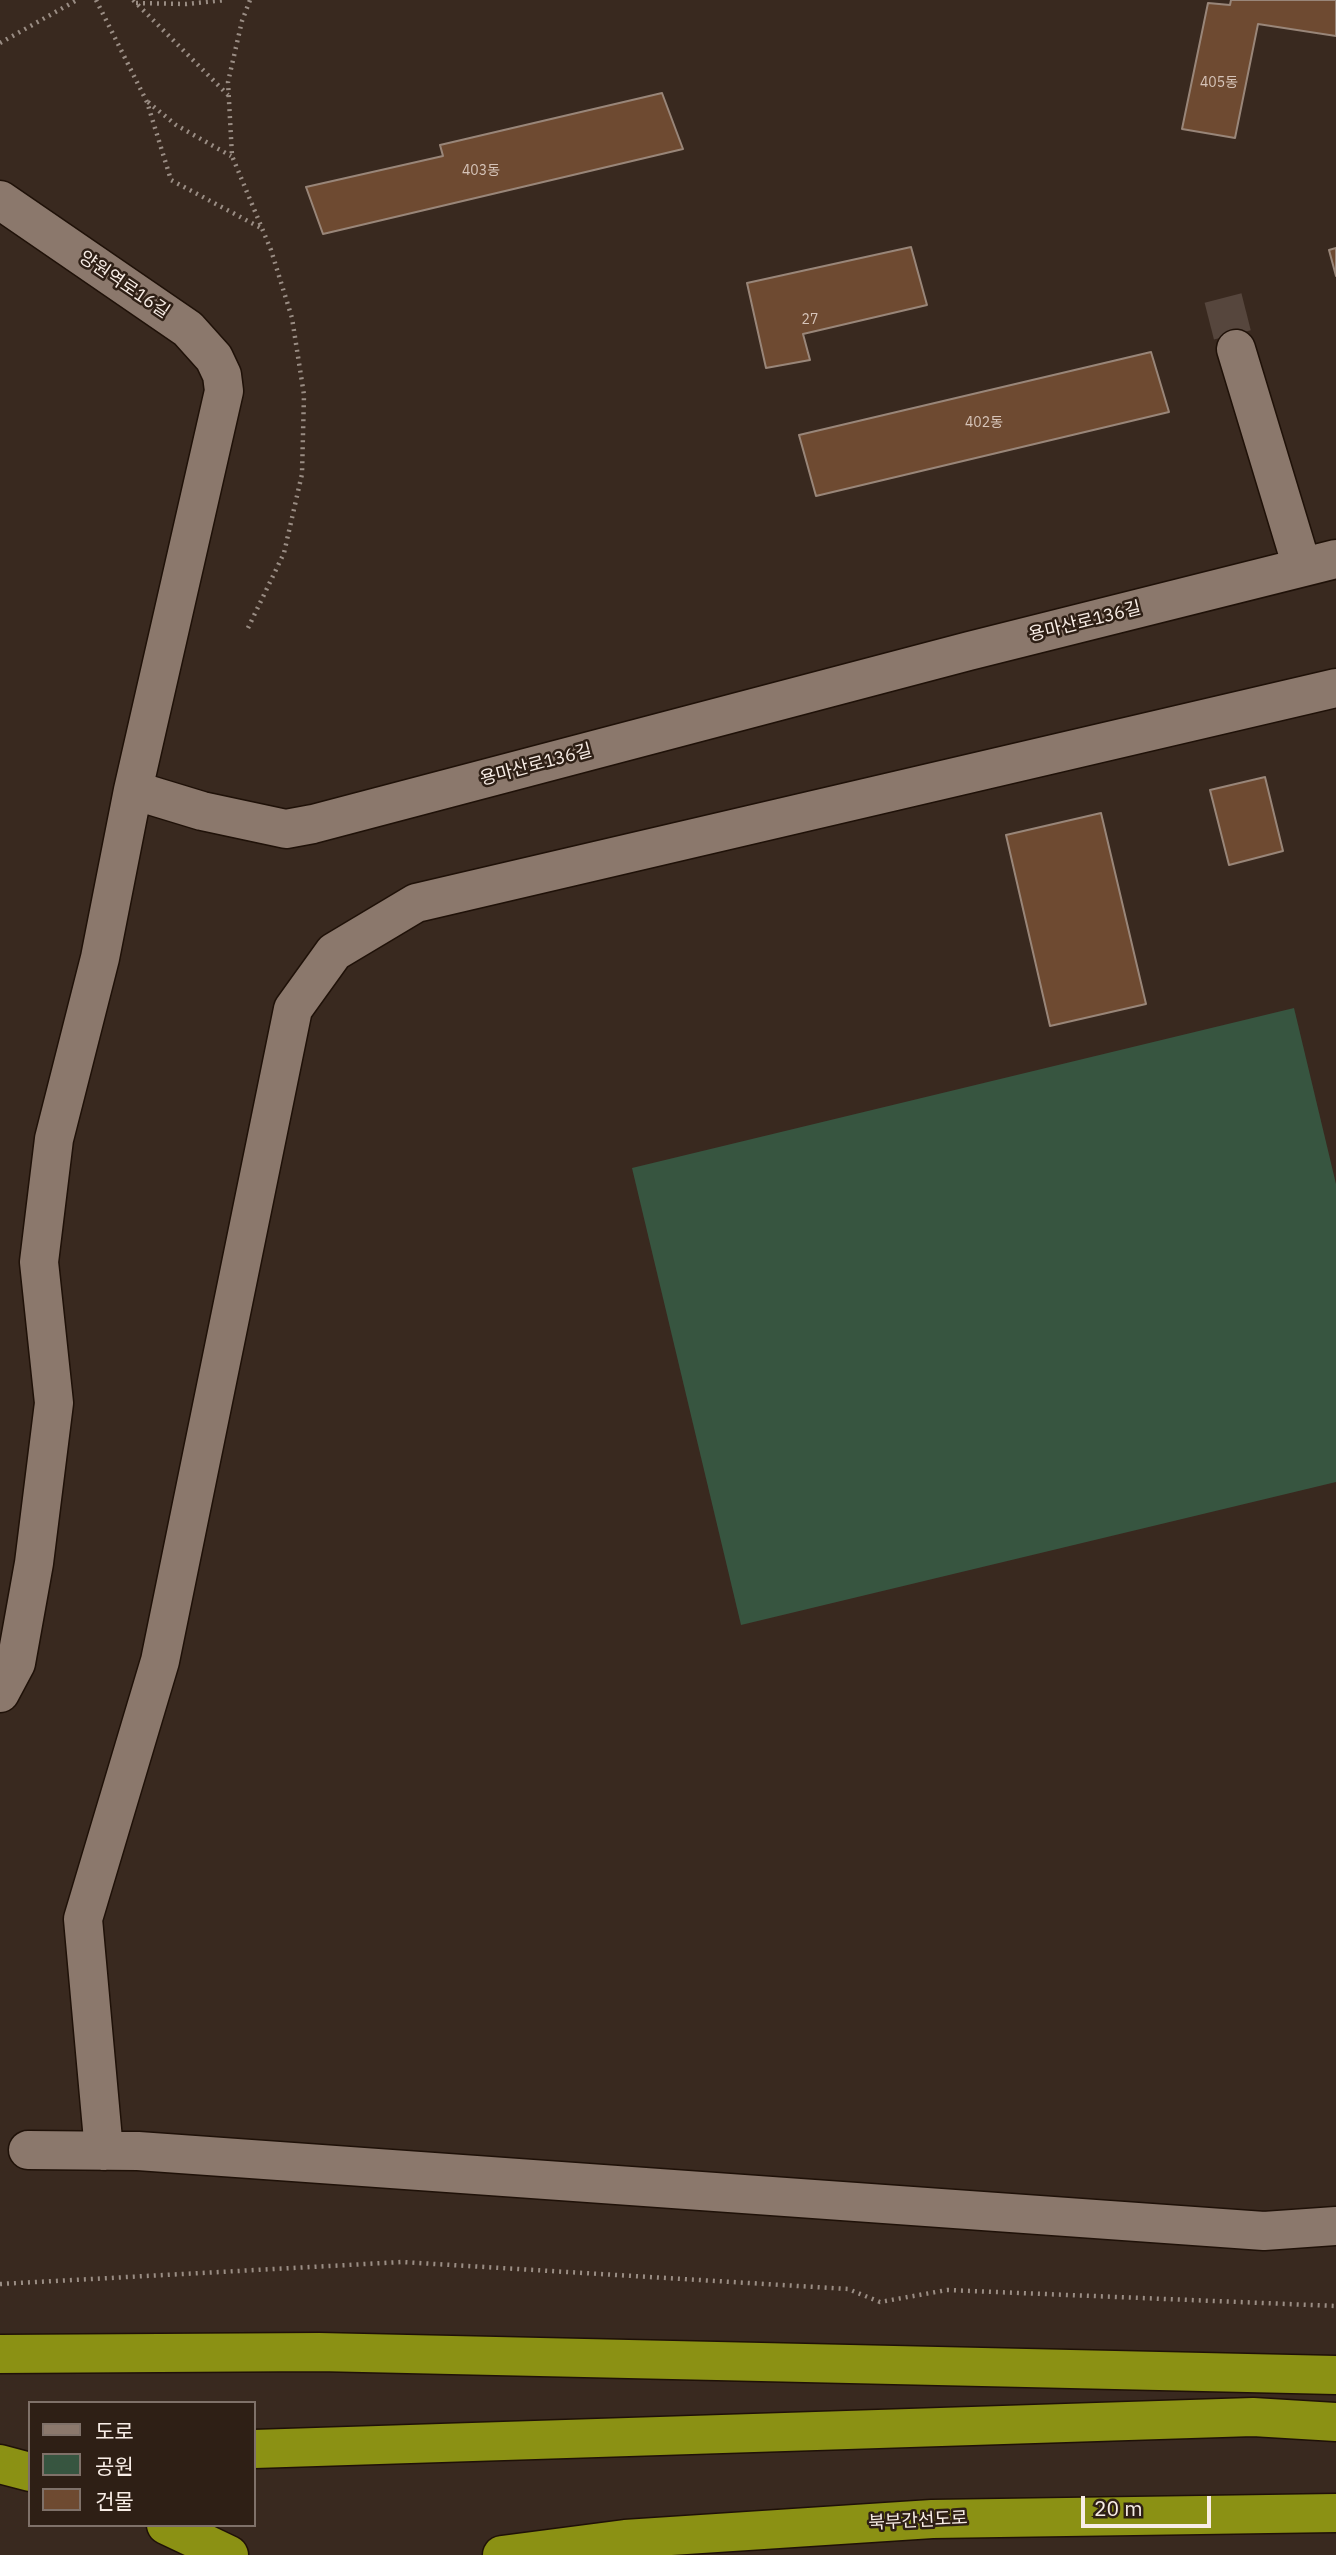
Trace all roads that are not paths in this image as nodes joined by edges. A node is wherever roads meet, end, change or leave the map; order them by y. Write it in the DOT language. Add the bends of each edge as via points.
graph roads {
  1 [pos="0,200"];
  2 [pos="1236,349"];
  3 [pos="1319,563"];
  4 [pos="1336,688"];
  5 [pos="133,790"];
  6 [pos="0,1693"];
  7 [pos="28,2150"];
  8 [pos="104,2151"];
  9 [pos="1336,2226"];
  10 [pos="0,2354"];
  11 [pos="1336,2375"];
  12 [pos="1336,2422"];
  13 [pos="256,2449"];
  14 [pos="28,2460"];
  15 [pos="0,2463"];
  16 [pos="28,2471"];
  17 [pos="1336,2513"];
  18 [pos="170,2527"];
  19 [pos="229,2555"];
  20 [pos="502,2555"];
  1 -- 5 [label="street, 양원역로16길" via="188,329 214,358 222,375 224,391"];
  2 -- 3 [label="street"];
  3 -- 5 [label="street, 용마산로136길" via="313,824 286,829 262,825"];
  4 -- 8 [label="street" via="416,903 334,952 293,1009 160,1661 83,1919"];
  5 -- 6 [label="street" via="100,958 54,1139 39,1262 54,1403 16,1663"];
  7 -- 8 [label="street"];
  8 -- 9 [label="street" via="1264,2231"];
  10 -- 11 [label="highway" via="332,2353"];
  12 -- 13 [label="highway" via="1253,2417"];
  14 -- 15 [label="highway"];
  15 -- 16 [label="highway"];
  17 -- 20 [label="highway, 북부간선도로" via="932,2519 625,2539"];
  18 -- 19 [label="highway"];
}
